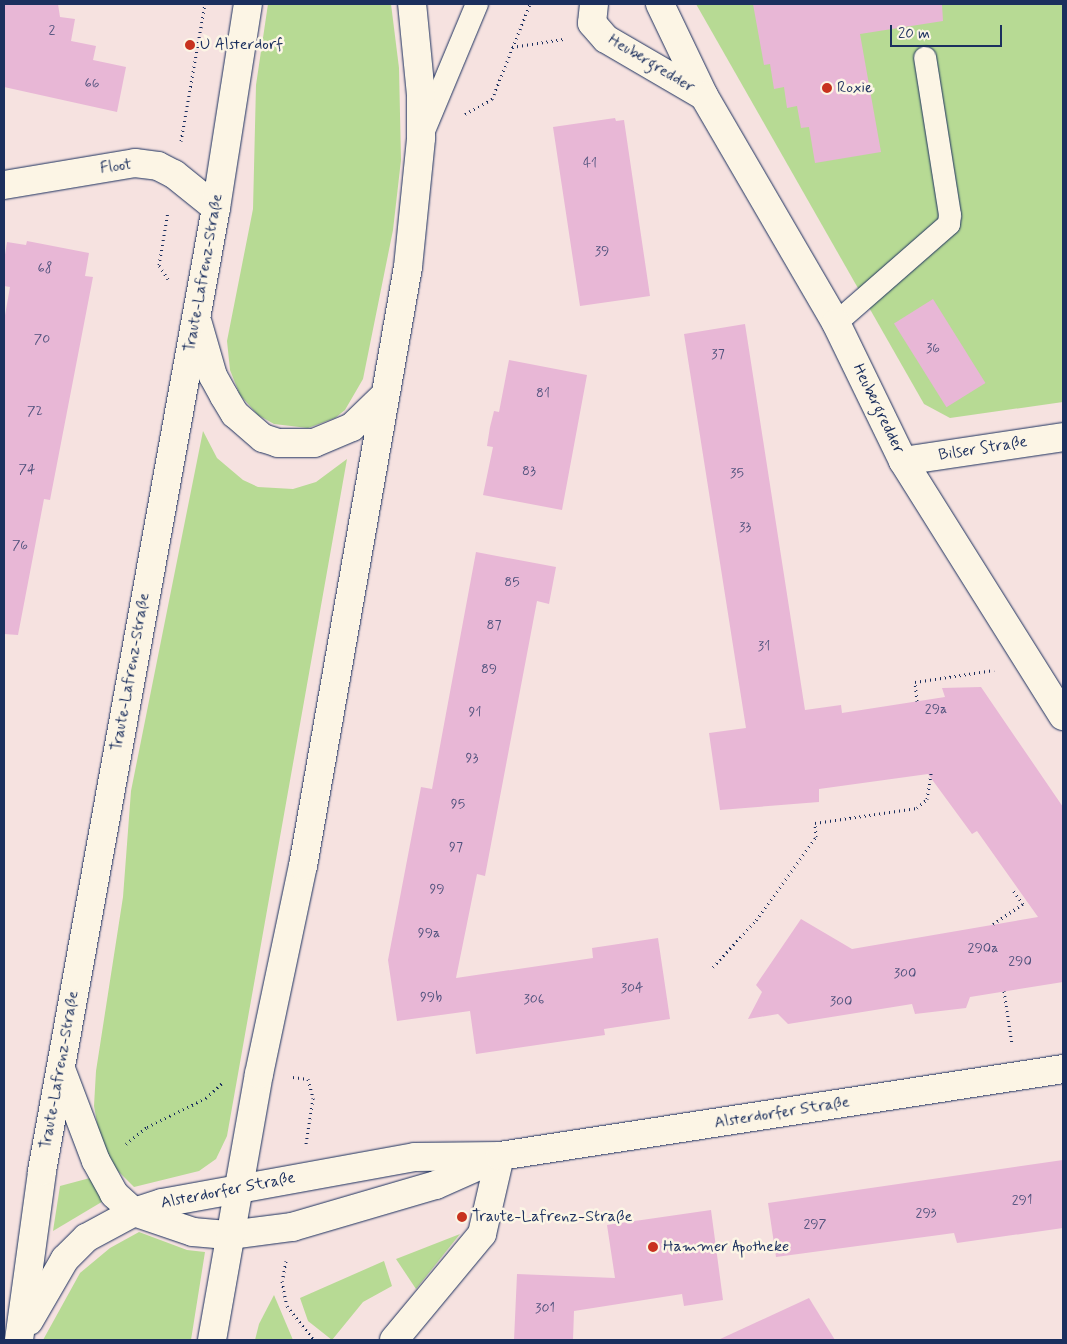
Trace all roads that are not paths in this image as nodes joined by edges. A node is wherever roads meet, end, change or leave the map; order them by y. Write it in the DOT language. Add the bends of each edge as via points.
graph roads {
  1 [pos="248,4"];
  2 [pos="412,4"];
  3 [pos="477,4"];
  4 [pos="594,4"];
  5 [pos="660,4"];
  6 [pos="924,58"];
  7 [pos="704,96"];
  8 [pos="421,138"];
  9 [pos="4,185"];
  10 [pos="216,208"];
  11 [pos="196,318"];
  12 [pos="836,323"];
  13 [pos="386,395"];
  14 [pos="1063,437"];
  15 [pos="903,461"];
  16 [pos="1063,716"];
  17 [pos="61,1069"];
  18 [pos="1063,1069"];
  19 [pos="500,1156"];
  20 [pos="238,1186"];
  21 [pos="134,1212"];
  22 [pos="230,1235"];
  23 [pos="19,1340"];
  24 [pos="212,1340"];
  25 [pos="394,1340"];
  1 -- 10 [label="street, Traute-Lafrenz-Straße"];
  2 -- 8 [label="street" via="422,95"];
  3 -- 8 [label="lane"];
  4 -- 7 [label="street, Heubergredder" via="592,22 606,39"];
  5 -- 7 [label="street, Heubergredder"];
  6 -- 12 [label="lane" via="949,224"];
  7 -- 12 [label="street, Heubergredder"];
  8 -- 13 [label="street" via="408,267"];
  9 -- 10 [label="street, Floot" via="135,163 158,166 174,174"];
  10 -- 11 [label="street, Traute-Lafrenz-Straße"];
  11 -- 13 [label="street" via="213,376 224,396 235,414 263,438 278,443 314,443 352,427"];
  11 -- 17 [label="street, Traute-Lafrenz-Straße"];
  12 -- 15 [label="street, Heubergredder"];
  13 -- 20 [label="street" via="303,866"];
  14 -- 15 [label="street, Bilser Straße"];
  15 -- 16 [label="street, Heubergredder"];
  17 -- 21 [label="street" via="106,1182"];
  17 -- 23 [label="street, Traute-Lafrenz-Straße" via="42,1171"];
  18 -- 19 [label="street, Alsterdorfer Straße"];
  19 -- 20 [label="street, Alsterdorfer Straße" via="415,1157"];
  19 -- 22 [label="street, Alsterdorfer Straße" via="436,1185 292,1227"];
  19 -- 25 [label="street" via="482,1234"];
  20 -- 21 [label="street, Alsterdorfer Straße"];
  20 -- 22 [label="street"];
  21 -- 22 [label="street, Alsterdorfer Straße" via="193,1232"];
  21 -- 23 [label="street, Alsterdorfer Straße" via="86,1238 65,1259 45,1289"];
  22 -- 24 [label="street"];
}
